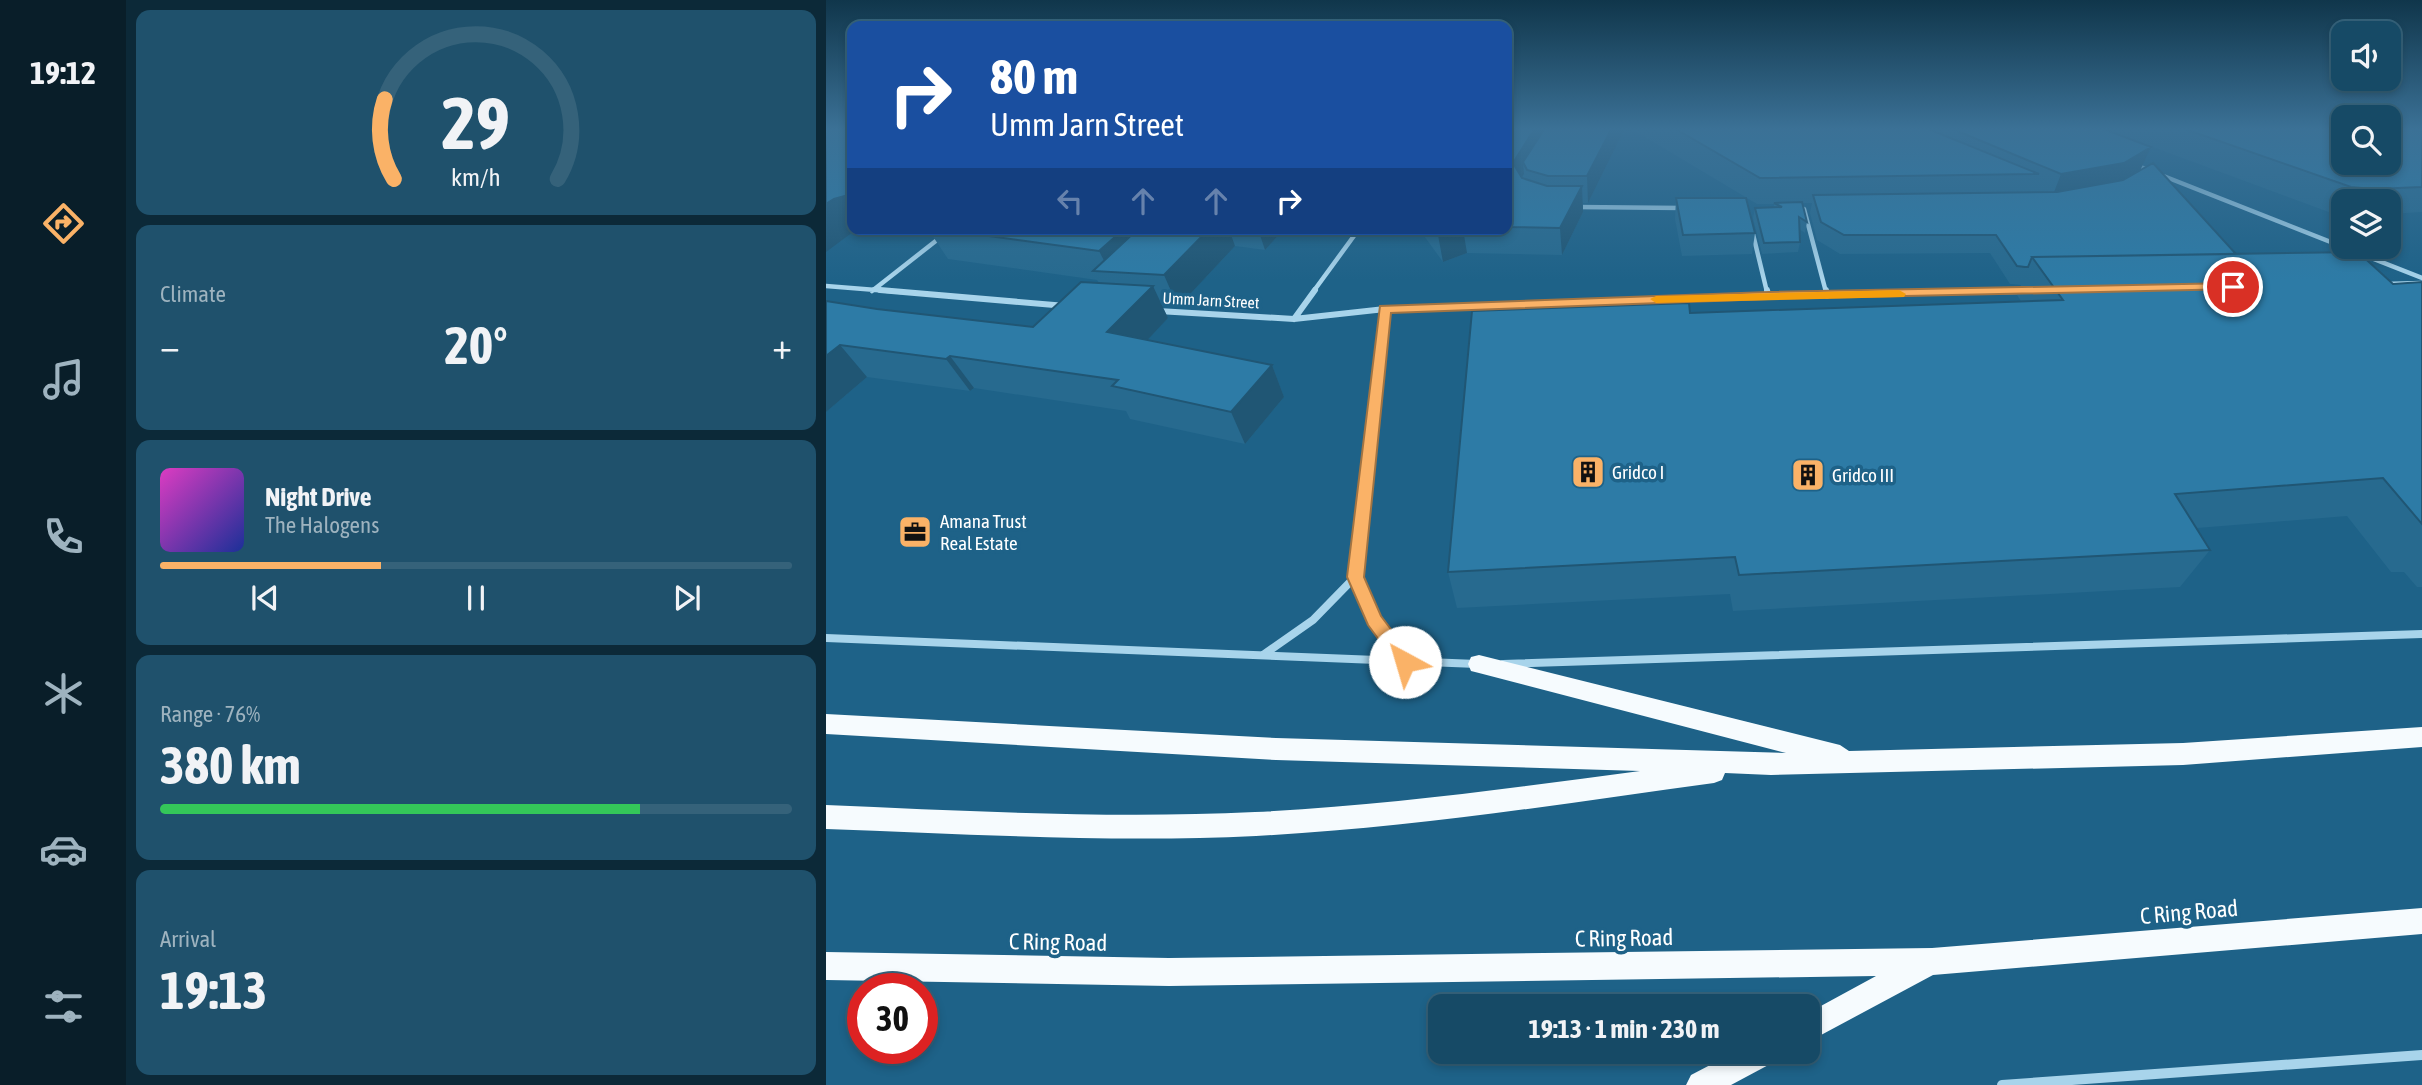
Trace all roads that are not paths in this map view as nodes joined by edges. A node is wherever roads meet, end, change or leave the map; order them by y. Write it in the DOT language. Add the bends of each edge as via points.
graph roads {
  1 [pos="2170,179"];
  2 [pos="1563,207"];
  3 [pos="1694,208"];
  4 [pos="1793,209"];
  5 [pos="1804,209"];
  6 [pos="1818,209"];
  7 [pos="1750,222"];
  8 [pos="942,235"];
  9 [pos="1355,235"];
  10 [pos="2422,280"];
  11 [pos="2381,284"];
  12 [pos="826,286"];
  13 [pos="872,290"];
  14 [pos="2035,291"];
  15 [pos="1769,295"];
  16 [pos="1827,296"];
  17 [pos="1070,306"];
  18 [pos="1385,309"];
  19 [pos="1149,311"];
  20 [pos="1294,319"];
  21 [pos="1356,577"];
  22 [pos="2422,634"];
  23 [pos="826,638"];
  24 [pos="1261,656"];
  25 [pos="1405,662"];
  26 [pos="1479,664"];
  27 [pos="826,724"];
  28 [pos="2422,737"];
  29 [pos="1865,763"];
  30 [pos="1771,764"];
  31 [pos="826,817"];
  32 [pos="2422,921"];
  33 [pos="1932,961"];
  34 [pos="826,966"];
  35 [pos="1820,1022"];
  36 [pos="2422,1055"];
  37 [pos="1741,1064"];
  38 [pos="1702,1085"];
  39 [pos="2002,1085"];
  1 -- 10 [label="street"];
  2 -- 3 [label="street"];
  4 -- 5 [label="street"];
  5 -- 6 [label="street"];
  5 -- 16 [label="street"];
  7 -- 15 [label="street"];
  8 -- 13 [label="street"];
  9 -- 20 [label="street"];
  10 -- 11 [label="street"];
  12 -- 13 [label="street"];
  13 -- 17 [label="street"];
  14 -- 16 [label="street, Umm Jarn Street"];
  15 -- 16 [label="street, Umm Jarn Street"];
  15 -- 18 [label="street, Umm Jarn Street"];
  18 -- 20 [label="street, Umm Jarn Street"];
  18 -- 21 [label="street"];
  19 -- 20 [label="street, Umm Jarn Street"];
  21 -- 24 [label="street" via="1315,619"];
  21 -- 25 [label="street" via="1374,620"];
  22 -- 26 [label="street"];
  23 -- 24 [label="street"];
  24 -- 25 [label="street"];
  25 -- 26 [label="street"];
  26 -- 29 [label="highway"];
  27 -- 30 [label="highway" via="1276,749"];
  28 -- 29 [label="highway" via="2183,754"];
  29 -- 30 [label="highway"];
  30 -- 31 [label="highway" via="1448,808 1255,824 1074,825"];
  32 -- 33 [label="highway, C Ring Road"];
  33 -- 34 [label="highway, C Ring Road" via="1168,972"];
  33 -- 35 [label="highway"];
  36 -- 39 [label="street"];
  37 -- 38 [label="highway"];
}
